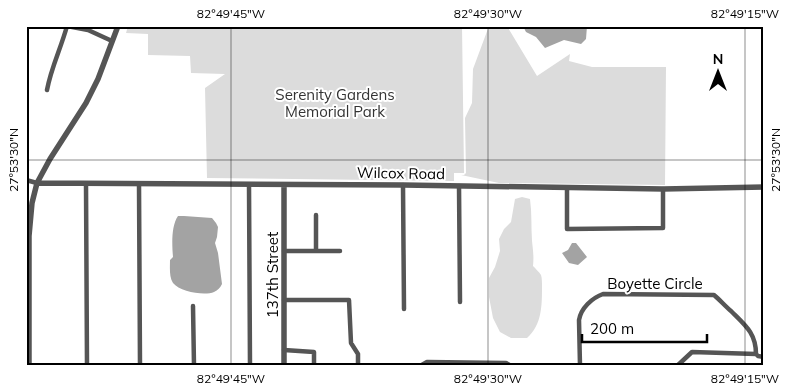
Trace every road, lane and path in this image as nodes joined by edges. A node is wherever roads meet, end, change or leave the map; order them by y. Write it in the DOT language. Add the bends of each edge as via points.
graph roads {
  1 [pos="32,26"];
  2 [pos="67,26"];
  3 [pos="118,26"];
  4 [pos="26,27"];
  5 [pos="112,41"];
  6 [pos="47,90"];
  7 [pos="26,180"];
  8 [pos="37,184"];
  9 [pos="86,184"];
  10 [pos="139,184"];
  11 [pos="284,184"];
  12 [pos="249,185"];
  13 [pos="403,186"];
  14 [pos="459,186"];
  15 [pos="764,187"];
  16 [pos="567,188"];
  17 [pos="663,189"];
  18 [pos="316,215"];
  19 [pos="28,223"];
  20 [pos="284,251"];
  21 [pos="316,251"];
  22 [pos="340,251"];
  23 [pos="28,294"];
  24 [pos="284,300"];
  25 [pos="460,302"];
  26 [pos="193,306"];
  27 [pos="404,309"];
  28 [pos="284,350"];
  29 [pos="764,352"];
  30 [pos="756,354"];
  31 [pos="764,357"];
  32 [pos="467,365"];
  33 [pos="28,366"];
  34 [pos="87,366"];
  35 [pos="140,366"];
  36 [pos="194,366"];
  37 [pos="250,366"];
  38 [pos="284,366"];
  39 [pos="314,366"];
  40 [pos="358,366"];
  41 [pos="420,366"];
  42 [pos="511,366"];
  43 [pos="580,366"];
  44 [pos="677,366"];
  1 -- 4 [label="street"];
  2 -- 5 [label="street" via="88,30"];
  2 -- 6 [label="street"];
  3 -- 5 [label="street"];
  5 -- 8 [label="street" via="86,103"];
  7 -- 8 [label="street"];
  8 -- 9 [label="street, Wilcox Road"];
  8 -- 19 [label="street"];
  9 -- 10 [label="street, Wilcox Road"];
  9 -- 34 [label="street"];
  10 -- 12 [label="street, Wilcox Road"];
  10 -- 35 [label="street"];
  11 -- 12 [label="street, Wilcox Road"];
  11 -- 13 [label="street, Wilcox Road"];
  11 -- 20 [label="street, 137th Street"];
  12 -- 37 [label="street"];
  13 -- 14 [label="street, Wilcox Road"];
  13 -- 27 [label="street"];
  14 -- 16 [label="street, Wilcox Road"];
  14 -- 25 [label="street"];
  15 -- 17 [label="street, Wilcox Road"];
  16 -- 17 [label="street, Wilcox Road"];
  16 -- 17 [label="street" via="567,229 663,228"];
  18 -- 21 [label="street"];
  19 -- 23 [label="street"];
  20 -- 21 [label="street"];
  20 -- 24 [label="street, 137th Street"];
  21 -- 22 [label="street"];
  23 -- 33 [label="street"];
  24 -- 28 [label="street, 137th Street"];
  24 -- 40 [label="street" via="349,300 351,342 358,354"];
  26 -- 36 [label="street"];
  28 -- 38 [label="street, 137th Street"];
  28 -- 39 [label="street" via="314,352"];
  29 -- 30 [label="street"];
  30 -- 31 [label="street"];
  30 -- 43 [label="street, Boyette Circle" via="750,330 714,295 603,294 580,314"];
  30 -- 44 [label="street" via="692,352"];
  32 -- 41 [label="street" via="427,362"];
  32 -- 42 [label="street" via="506,363"];
}
